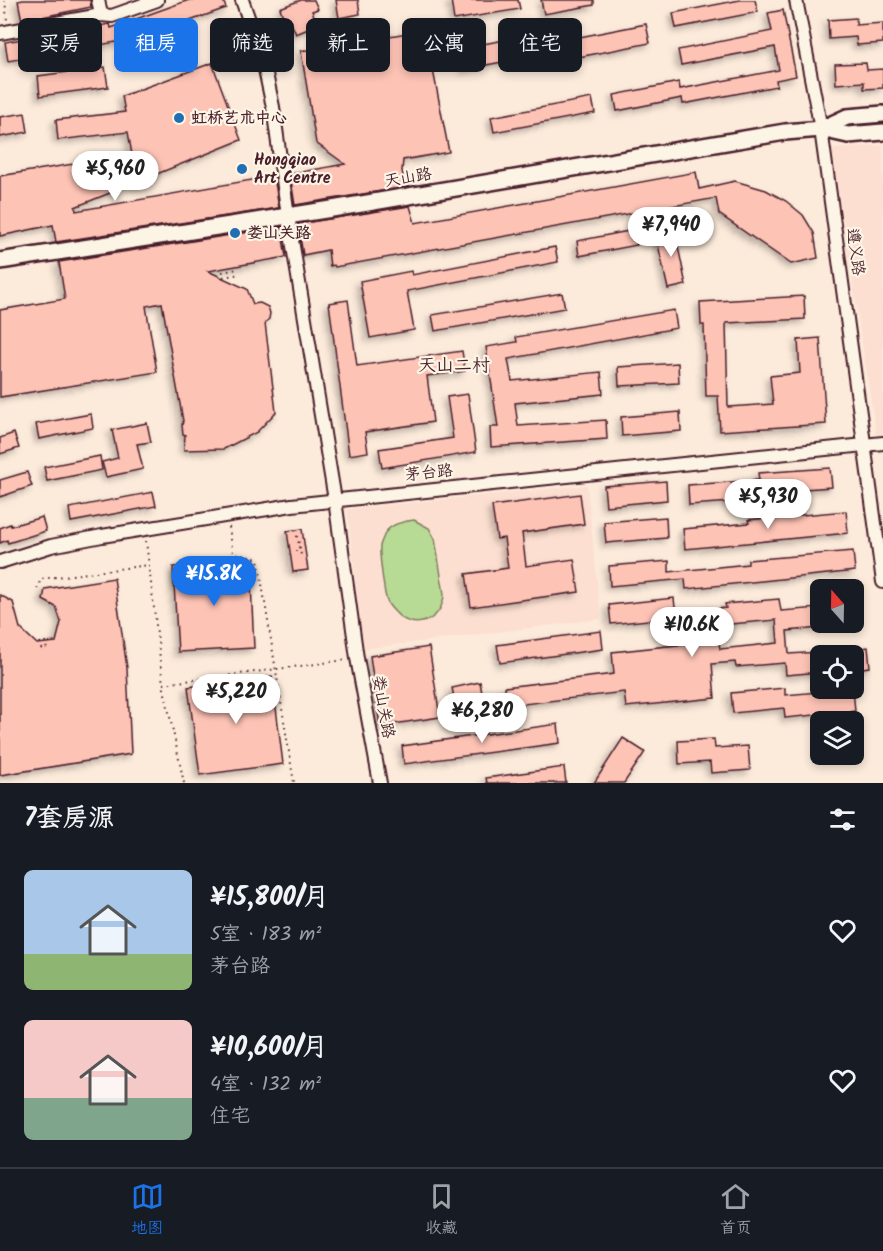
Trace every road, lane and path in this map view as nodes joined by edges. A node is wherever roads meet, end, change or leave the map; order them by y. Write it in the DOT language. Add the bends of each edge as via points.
graph roads {
  1 [pos="5,0"];
  2 [pos="98,0"];
  3 [pos="157,0"];
  4 [pos="242,0"];
  5 [pos="796,0"];
  6 [pos="101,15"];
  7 [pos="4,32"];
  8 [pos="883,114"];
  9 [pos="821,129"];
  10 [pos="883,132"];
  11 [pos="288,216"];
  12 [pos="0,261"];
  13 [pos="238,269"];
  14 [pos="222,272"];
  15 [pos="240,274"];
  16 [pos="223,277"];
  17 [pos="883,443"];
  18 [pos="865,444"];
  19 [pos="335,500"];
  20 [pos="228,516"];
  21 [pos="144,530"];
  22 [pos="295,530"];
  23 [pos="296,561"];
  24 [pos="0,562"];
  25 [pos="149,565"];
  26 [pos="883,582"];
  27 [pos="37,589"];
  28 [pos="45,641"];
  29 [pos="40,642"];
  30 [pos="47,650"];
  31 [pos="42,651"];
  32 [pos="357,658"];
  33 [pos="276,670"];
  34 [pos="163,684"];
  35 [pos="184,783"];
  36 [pos="294,783"];
  37 [pos="380,783"];
  1 -- 7 [label="path"];
  2 -- 6 [label="street"];
  3 -- 6 [label="street" via="112,16"];
  4 -- 11 [label="street, 娄山关路" via="263,60"];
  5 -- 9 [label="street, 遵义路"];
  6 -- 7 [label="street"];
  8 -- 9 [label="main road, 天山路" via="848,117"];
  9 -- 10 [label="main road, 天山路" via="848,135"];
  9 -- 11 [label="main road, 天山路"];
  9 -- 18 [label="street, 遵义路"];
  11 -- 12 [label="main road, 天山路"];
  11 -- 19 [label="street, 娄山关路"];
  13 -- 14 [label="path"];
  15 -- 16 [label="path"];
  17 -- 18 [label="street, 茅台路"];
  18 -- 19 [label="street, 茅台路"];
  18 -- 26 [label="street, 遵义路"];
  19 -- 20 [label="street, 茅台路"];
  19 -- 32 [label="street, 娄山关路"];
  20 -- 21 [label="street, 茅台路"];
  20 -- 33 [label="path" via="233,553 258,559"];
  21 -- 24 [label="street, 茅台路" via="51,546"];
  21 -- 25 [label="path"];
  22 -- 23 [label="path"];
  25 -- 27 [label="path" via="41,579"];
  25 -- 34 [label="path"];
  28 -- 30 [label="path"];
  29 -- 31 [label="path"];
  32 -- 33 [label="path"];
  32 -- 37 [label="street, 娄山关路"];
  33 -- 34 [label="path"];
  33 -- 36 [label="path"];
  34 -- 35 [label="path"];
}
